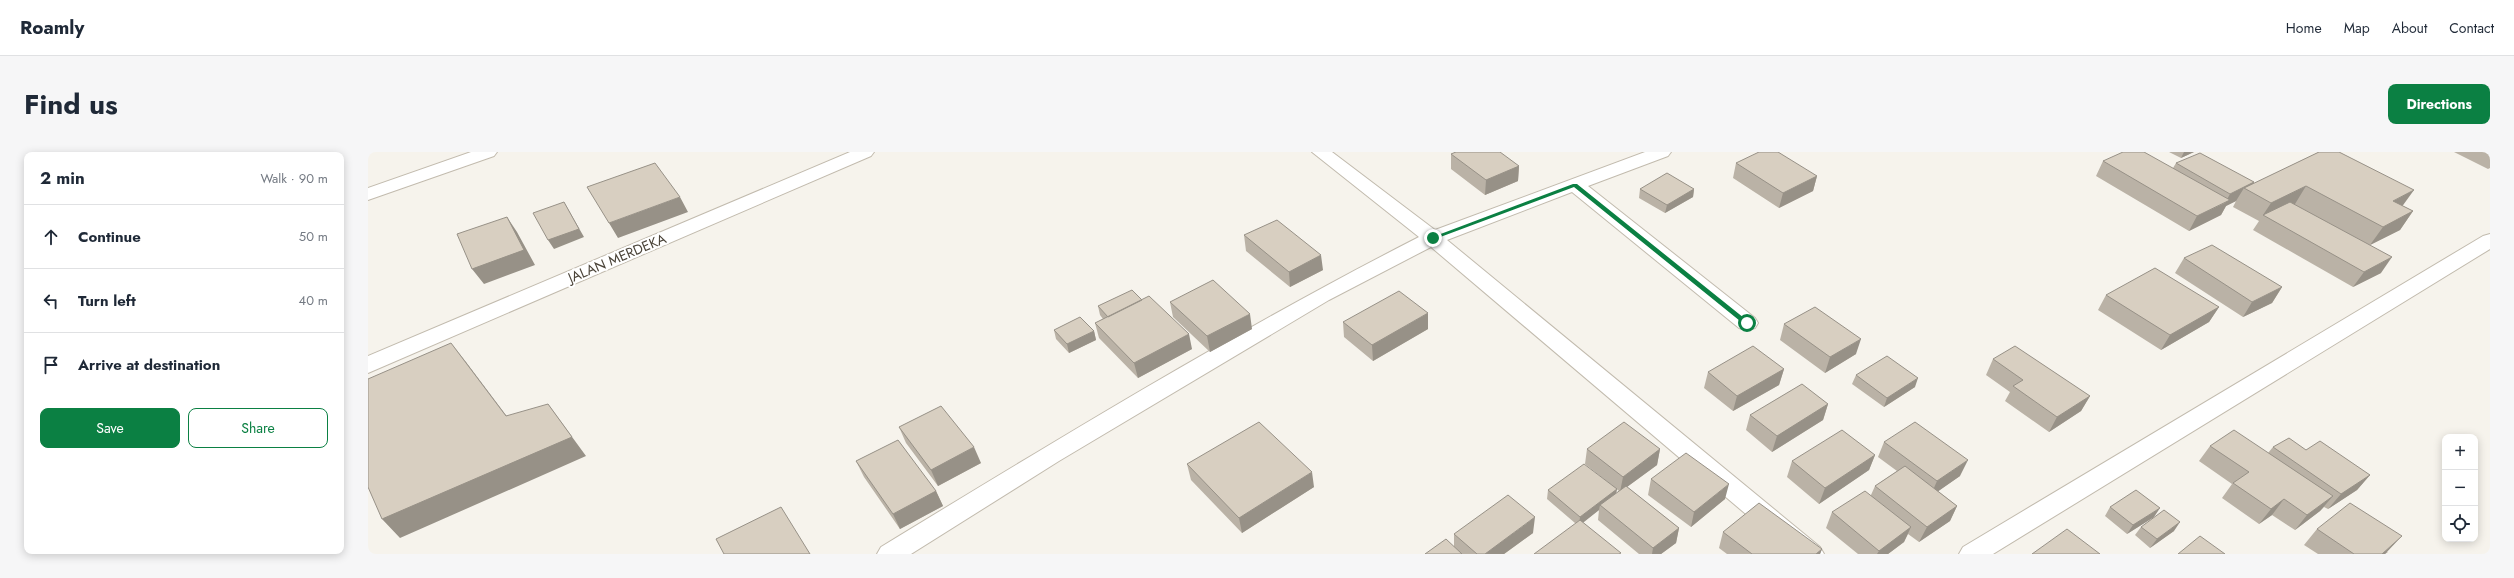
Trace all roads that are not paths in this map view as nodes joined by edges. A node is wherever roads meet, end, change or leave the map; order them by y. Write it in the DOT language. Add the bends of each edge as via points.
graph roads {
  1 [pos="488,152"];
  2 [pos="865,152"];
  3 [pos="1321,152"];
  4 [pos="1662,152"];
  5 [pos="1575,185"];
  6 [pos="368,194"];
  7 [pos="1433,238"];
  8 [pos="2490,240"];
  9 [pos="1747,323"];
  10 [pos="368,365"];
  11 [pos="890,554"];
  12 [pos="1811,554"];
  13 [pos="1972,554"];
  1 -- 6 [label="street"];
  2 -- 10 [label="street, JALAN MERDEKA"];
  3 -- 7 [label="street"];
  4 -- 5 [label="street"];
  5 -- 7 [label="street"];
  5 -- 9 [label="street"];
  7 -- 11 [label="street" via="1322,295 1051,455"];
  7 -- 12 [label="street"];
  8 -- 13 [label="street"];
}
